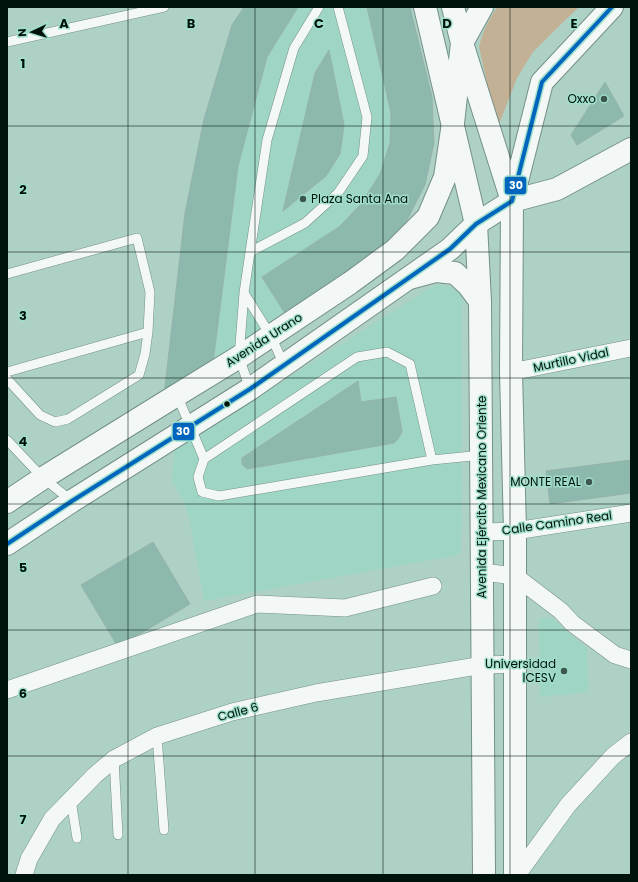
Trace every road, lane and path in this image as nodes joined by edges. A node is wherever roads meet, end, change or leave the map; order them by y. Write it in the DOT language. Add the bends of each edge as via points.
graph roads {
  1 [pos="164,7"];
  2 [pos="319,7"];
  3 [pos="338,7"];
  4 [pos="425,7"];
  5 [pos="453,7"];
  6 [pos="482,7"];
  7 [pos="610,8"];
  8 [pos="7,42"];
  9 [pos="462,43"];
  10 [pos="453,123"];
  11 [pos="631,149"];
  12 [pos="512,201"];
  13 [pos="476,224"];
  14 [pos="250,252"];
  15 [pos="7,274"];
  16 [pos="410,278"];
  17 [pos="244,293"];
  18 [pos="480,301"];
  19 [pos="148,332"];
  20 [pos="271,336"];
  21 [pos="631,348"];
  22 [pos="239,357"];
  23 [pos="284,365"];
  24 [pos="7,372"];
  25 [pos="511,372"];
  26 [pos="7,379"];
  27 [pos="250,389"];
  28 [pos="177,395"];
  29 [pos="190,427"];
  30 [pos="7,440"];
  31 [pos="482,455"];
  32 [pos="204,459"];
  33 [pos="432,460"];
  34 [pos="43,478"];
  35 [pos="72,500"];
  36 [pos="7,502"];
  37 [pos="631,513"];
  38 [pos="515,531"];
  39 [pos="482,532"];
  40 [pos="7,544"];
  41 [pos="482,572"];
  42 [pos="515,576"];
  43 [pos="433,586"];
  44 [pos="631,660"];
  45 [pos="515,664"];
  46 [pos="483,665"];
  47 [pos="7,690"];
  48 [pos="157,736"];
  49 [pos="631,742"];
  50 [pos="114,759"];
  51 [pos="71,800"];
  52 [pos="164,830"];
  53 [pos="118,835"];
  54 [pos="77,838"];
  55 [pos="24,875"];
  56 [pos="484,875"];
  57 [pos="516,875"];
  1 -- 8 [label="lane"];
  2 -- 14 [label="lane" via="294,48 267,140"];
  3 -- 14 [label="lane" via="366,118 363,156 338,193 305,223"];
  4 -- 10 [label="main road, Avenida Ejército Mexicano Oriente"];
  5 -- 9 [label="main road"];
  6 -- 9 [label="main road"];
  7 -- 12 [label="main road" via="542,82"];
  9 -- 10 [label="main road, Avenida Urano"];
  9 -- 12 [label="main road"];
  10 -- 13 [label="main road, Avenida Ejército Mexicano Oriente"];
  10 -- 20 [label="main road, Avenida Urano" via="445,178 428,218 396,250"];
  11 -- 12 [label="main road" via="557,189"];
  12 -- 13 [label="main road"];
  12 -- 25 [label="main road"];
  13 -- 16 [label="main road" via="450,249"];
  13 -- 18 [label="main road, Avenida Ejército Mexicano Oriente"];
  14 -- 17 [label="lane"];
  15 -- 19 [label="lane" via="137,238 150,292"];
  16 -- 18 [label="main road" via="436,271 455,273"];
  16 -- 23 [label="main road"];
  17 -- 20 [label="lane"];
  17 -- 22 [label="lane"];
  18 -- 31 [label="main road, Avenida Ejército Mexicano Oriente"];
  19 -- 24 [label="lane"];
  19 -- 26 [label="lane" via="139,375 68,419 55,422 40,415"];
  20 -- 22 [label="main road, Avenida Urano"];
  20 -- 23 [label="lane"];
  21 -- 25 [label="street, Murtillo Vidal"];
  22 -- 27 [label="lane"];
  22 -- 28 [label="main road, Avenida Urano"];
  23 -- 27 [label="main road"];
  25 -- 38 [label="main road"];
  27 -- 29 [label="main road"];
  28 -- 29 [label="lane"];
  28 -- 34 [label="main road, Avenida Urano"];
  29 -- 32 [label="lane"];
  29 -- 35 [label="main road"];
  30 -- 34 [label="lane"];
  31 -- 33 [label="lane"];
  31 -- 39 [label="main road, Avenida Ejército Mexicano Oriente"];
  32 -- 33 [label="lane" via="198,477 202,492 219,496"];
  32 -- 33 [label="lane" via="358,357 387,352 410,364"];
  34 -- 35 [label="lane"];
  34 -- 36 [label="main road, Avenida Urano"];
  35 -- 40 [label="main road"];
  37 -- 38 [label="street, Calle Camino Real"];
  38 -- 39 [label="street, Calle Camino Real"];
  38 -- 42 [label="main road"];
  39 -- 41 [label="main road, Avenida Ejército Mexicano Oriente"];
  41 -- 42 [label="street"];
  41 -- 46 [label="main road, Avenida Ejército Mexicano Oriente"];
  42 -- 44 [label="street" via="561,611 572,624 615,655"];
  42 -- 45 [label="main road"];
  43 -- 47 [label="street" via="345,608 257,604"];
  45 -- 46 [label="street, Calle 6"];
  45 -- 57 [label="main road"];
  46 -- 48 [label="street, Calle 6" via="316,693 232,712"];
  46 -- 56 [label="main road, Avenida Ejército Mexicano Oriente"];
  48 -- 50 [label="street, Calle 6"];
  48 -- 52 [label="lane"];
  49 -- 57 [label="street" via="613,756 568,805"];
  50 -- 51 [label="street, Calle 6"];
  50 -- 53 [label="lane"];
  51 -- 54 [label="lane"];
  51 -- 55 [label="street, Calle 6" via="52,819 29,859"];
}
